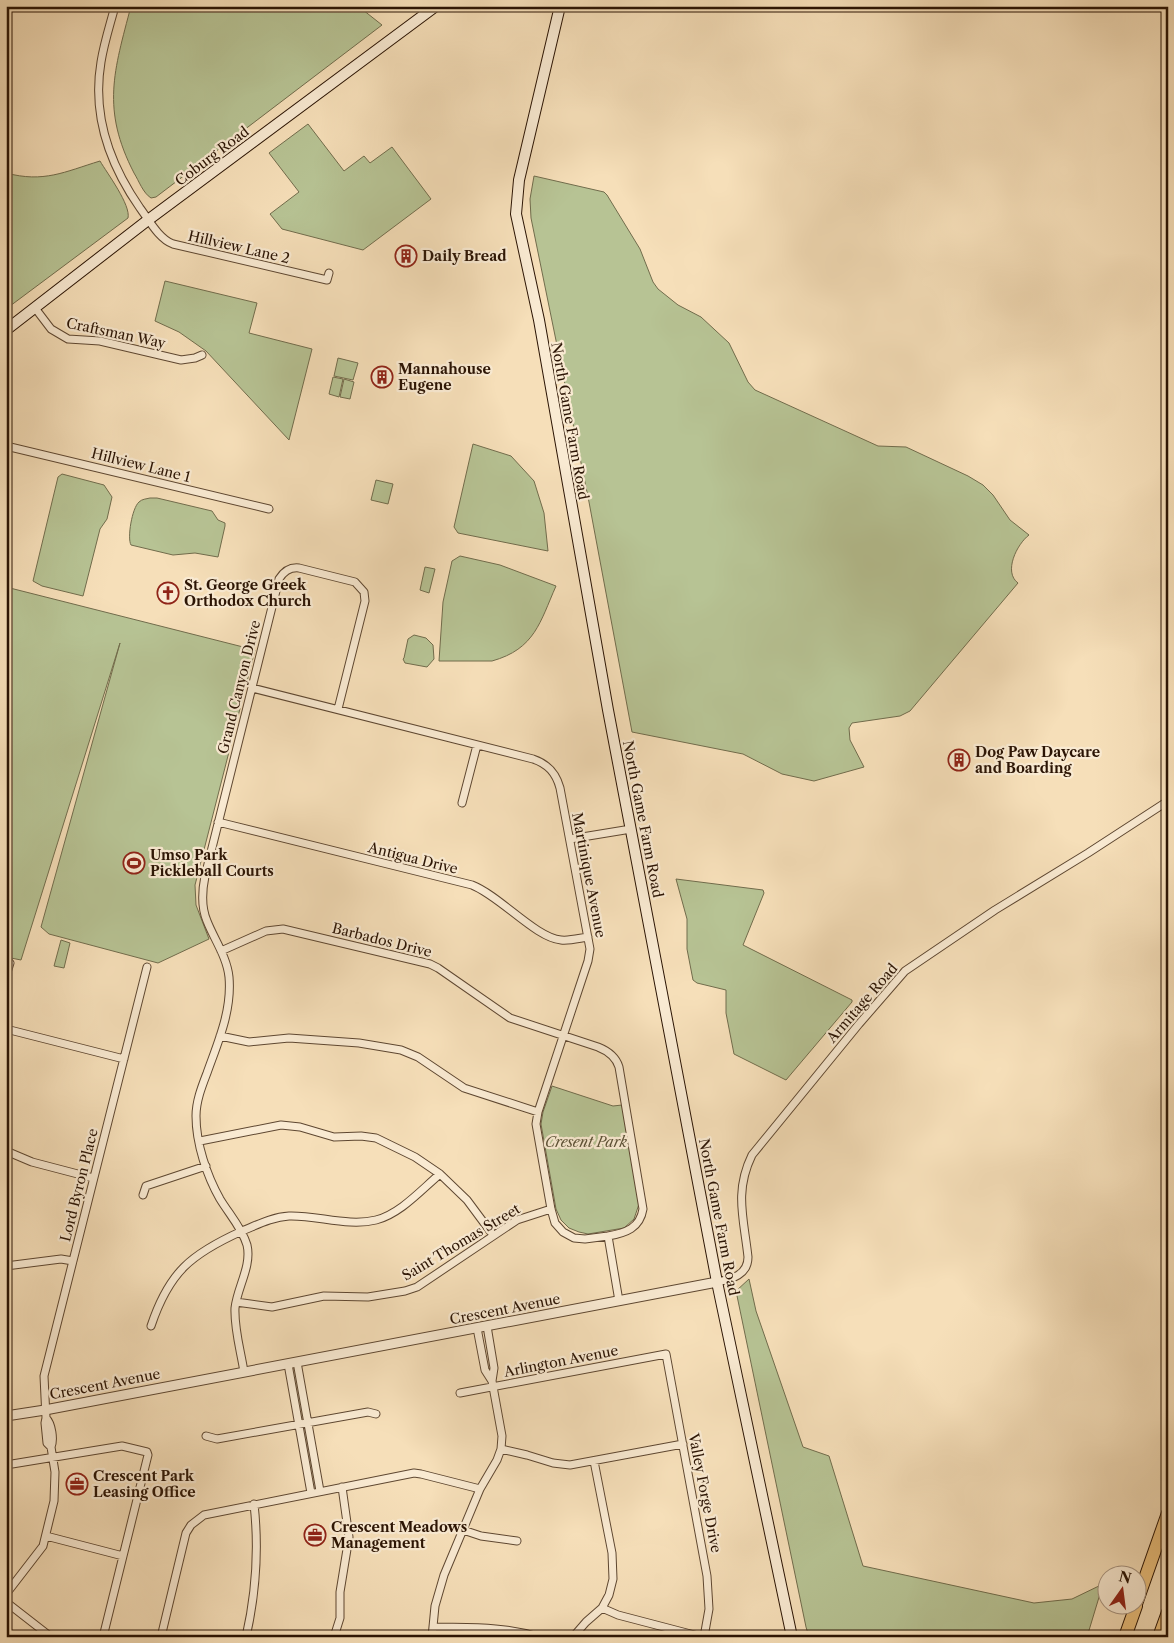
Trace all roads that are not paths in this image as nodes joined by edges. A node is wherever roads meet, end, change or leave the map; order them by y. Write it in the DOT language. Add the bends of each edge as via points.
graph roads {
  1 [pos="115,6"];
  2 [pos="436,6"];
  3 [pos="560,6"];
  4 [pos="148,220"];
  5 [pos="329,273"];
  6 [pos="35,308"];
  7 [pos="6,330"];
  8 [pos="202,355"];
  9 [pos="6,446"];
  10 [pos="269,509"];
  11 [pos="252,688"];
  12 [pos="338,709"];
  13 [pos="477,745"];
  14 [pos="1168,801"];
  15 [pos="462,803"];
  16 [pos="218,822"];
  17 [pos="631,829"];
  18 [pos="570,839"];
  19 [pos="588,937"];
  20 [pos="221,952"];
  21 [pos="10,963"];
  22 [pos="147,967"];
  23 [pos="6,976"];
  24 [pos="6,1029"];
  25 [pos="220,1036"];
  26 [pos="562,1036"];
  27 [pos="124,1059"];
  28 [pos="538,1112"];
  29 [pos="200,1141"];
  30 [pos="6,1151"];
  31 [pos="206,1166"];
  32 [pos="440,1174"];
  33 [pos="93,1178"];
  34 [pos="143,1195"];
  35 [pos="551,1209"];
  36 [pos="241,1232"];
  37 [pos="493,1235"];
  38 [pos="608,1236"];
  39 [pos="73,1261"];
  40 [pos="6,1266"];
  41 [pos="717,1282"];
  42 [pos="619,1301"];
  43 [pos="236,1302"];
  44 [pos="151,1326"];
  45 [pos="487,1326"];
  46 [pos="476,1328"];
  47 [pos="666,1354"];
  48 [pos="292,1363"];
  49 [pos="244,1372"];
  50 [pos="493,1384"];
  51 [pos="460,1393"];
  52 [pos="46,1414"];
  53 [pos="376,1414"];
  54 [pos="6,1416"];
  55 [pos="308,1424"];
  56 [pos="299,1425"];
  57 [pos="206,1436"];
  58 [pos="682,1444"];
  59 [pos="501,1449"];
  60 [pos="53,1458"];
  61 [pos="594,1460"];
  62 [pos="6,1465"];
  63 [pos="342,1487"];
  64 [pos="480,1489"];
  65 [pos="320,1491"];
  66 [pos="311,1493"];
  67 [pos="254,1504"];
  68 [pos="1168,1514"];
  69 [pos="463,1530"];
  70 [pos="46,1536"];
  71 [pos="517,1540"];
  72 [pos="123,1556"];
  73 [pos="1146,1577"];
  74 [pos="6,1594"];
  75 [pos="6,1602"];
  76 [pos="602,1608"];
  77 [pos="1168,1612"];
  78 [pos="1132,1616"];
  79 [pos="433,1628"];
  80 [pos="51,1637"];
  81 [pos="103,1637"];
  82 [pos="160,1637"];
  83 [pos="246,1637"];
  84 [pos="334,1637"];
  85 [pos="432,1637"];
  86 [pos="538,1637"];
  87 [pos="573,1637"];
  88 [pos="703,1637"];
  89 [pos="792,1637"];
  90 [pos="1125,1637"];
  91 [pos="1159,1637"];
  1 -- 4 [label="street" via="100,68 102,126 114,164"];
  2 -- 4 [label="main road, Coburg Road"];
  3 -- 17 [label="main road, North Game Farm Road" via="519,180 516,214 539,320"];
  4 -- 5 [label="street, Hillview Lane 2" via="165,240 173,244 327,280"];
  4 -- 6 [label="main road, Coburg Road"];
  6 -- 7 [label="main road, Coburg Road"];
  6 -- 8 [label="street, Craftsman Way" via="51,329 68,339 100,341 181,360"];
  9 -- 10 [label="street, Hillview Lane 1"];
  11 -- 12 [label="street, Martinique Avenue"];
  11 -- 12 [label="street, Grand Canyon Drive" via="279,579 290,569 299,568 355,582 364,592 365,601"];
  11 -- 16 [label="street, Grand Canyon Drive"];
  12 -- 13 [label="street, Martinique Avenue"];
  13 -- 15 [label="street"];
  13 -- 18 [label="street, Martinique Avenue" via="533,759 551,769 560,788"];
  14 -- 41 [label="street, Armitage Road" via="905,971 752,1155 743,1179 740,1200 747,1264 736,1277"];
  16 -- 19 [label="street, Antigua Drive" via="472,885 549,937 563,940"];
  16 -- 20 [label="street, Grand Canyon Drive" via="202,892 206,920"];
  17 -- 18 [label="street"];
  17 -- 41 [label="main road, North Game Farm Road"];
  18 -- 19 [label="street, Martinique Avenue"];
  19 -- 26 [label="street, Martinique Avenue" via="588,961"];
  20 -- 25 [label="street, Grand Canyon Drive" via="229,977 228,1006"];
  20 -- 26 [label="street, Barbados Drive" via="266,931 292,930 434,966 510,1018"];
  21 -- 23 [label="street"];
  22 -- 27 [label="street, Lord Byron Place"];
  24 -- 27 [label="street"];
  25 -- 28 [label="street" via="249,1042 289,1038 359,1043 400,1050 418,1057 464,1088"];
  25 -- 29 [label="street, Grand Canyon Drive" via="198,1102 196,1117"];
  26 -- 28 [label="street, Martinique Avenue"];
  26 -- 38 [label="street, Barbados Drive" via="602,1049 611,1054 618,1064 643,1211 640,1222 627,1232"];
  27 -- 33 [label="street, Lord Byron Place"];
  28 -- 35 [label="street, Martinique Avenue" via="536,1124"];
  29 -- 31 [label="street, Grand Canyon Drive"];
  29 -- 32 [label="street" via="268,1127 293,1126 334,1137 376,1138 415,1157"];
  30 -- 33 [label="street" via="32,1162"];
  31 -- 34 [label="street" via="146,1186"];
  31 -- 36 [label="street, Grand Canyon Drive" via="221,1200"];
  32 -- 36 [label="street" via="399,1208 376,1220 359,1222 289,1216 271,1219"];
  32 -- 37 [label="street" via="461,1193"];
  33 -- 39 [label="street, Lord Byron Place"];
  35 -- 37 [label="street, Saint Thomas Street" via="522,1217"];
  35 -- 38 [label="street, Martinique Avenue" via="555,1223 569,1236 585,1239"];
  36 -- 43 [label="street, Grand Canyon Drive" via="247,1254"];
  36 -- 44 [label="street" via="201,1252 181,1270 164,1293"];
  37 -- 43 [label="street, Saint Thomas Street" via="409,1290 368,1297 324,1296 272,1307"];
  38 -- 42 [label="street"];
  39 -- 40 [label="street" via="61,1259"];
  39 -- 52 [label="street, Lord Byron Place" via="44,1376"];
  41 -- 42 [label="street, Crescent Avenue"];
  41 -- 89 [label="main road, North Game Farm Road"];
  42 -- 45 [label="street, Crescent Avenue"];
  43 -- 49 [label="street, Grand Canyon Drive"];
  45 -- 46 [label="street, Crescent Avenue"];
  45 -- 50 [label="street" via="494,1368"];
  46 -- 48 [label="street, Crescent Avenue"];
  46 -- 50 [label="street" via="485,1370"];
  47 -- 50 [label="street, Arlington Avenue"];
  47 -- 58 [label="street, Valley Forge Drive"];
  48 -- 49 [label="street, Crescent Avenue"];
  48 -- 55 [label="street"];
  48 -- 56 [label="street"];
  49 -- 52 [label="street, Crescent Avenue"];
  50 -- 51 [label="street, Arlington Avenue"];
  50 -- 59 [label="street" via="502,1436"];
  52 -- 54 [label="street, Crescent Avenue"];
  52 -- 60 [label="street, Crescent Avenue" via="47,1443"];
  53 -- 55 [label="street" via="368,1412"];
  55 -- 56 [label="street"];
  55 -- 65 [label="street"];
  56 -- 57 [label="street" via="217,1439"];
  56 -- 66 [label="street"];
  58 -- 61 [label="street"];
  58 -- 88 [label="street, Valley Forge Drive" via="707,1576 709,1609"];
  59 -- 61 [label="street" via="559,1464"];
  59 -- 64 [label="street"];
  60 -- 62 [label="street"];
  60 -- 70 [label="street, Crescent Avenue" via="55,1496"];
  60 -- 72 [label="street" via="122,1446 147,1452"];
  61 -- 76 [label="street" via="614,1570"];
  63 -- 64 [label="street" via="417,1473"];
  63 -- 65 [label="street"];
  63 -- 84 [label="street" via="349,1537 340,1592 340,1618"];
  64 -- 69 [label="street"];
  65 -- 66 [label="street"];
  66 -- 67 [label="street"];
  67 -- 82 [label="street" via="208,1513 191,1525 185,1537"];
  67 -- 83 [label="street" via="256,1584"];
  68 -- 73 [label="highway"];
  69 -- 71 [label="street" via="481,1536"];
  69 -- 79 [label="street" via="438,1591"];
  70 -- 72 [label="street"];
  70 -- 74 [label="street, Crescent Avenue" via="40,1551"];
  72 -- 81 [label="street"];
  75 -- 80 [label="street"];
  76 -- 87 [label="street"];
  76 -- 88 [label="street"];
  77 -- 91 [label="highway"];
  78 -- 90 [label="highway"];
  79 -- 85 [label="street"];
  79 -- 86 [label="street" via="500,1628"];
}
